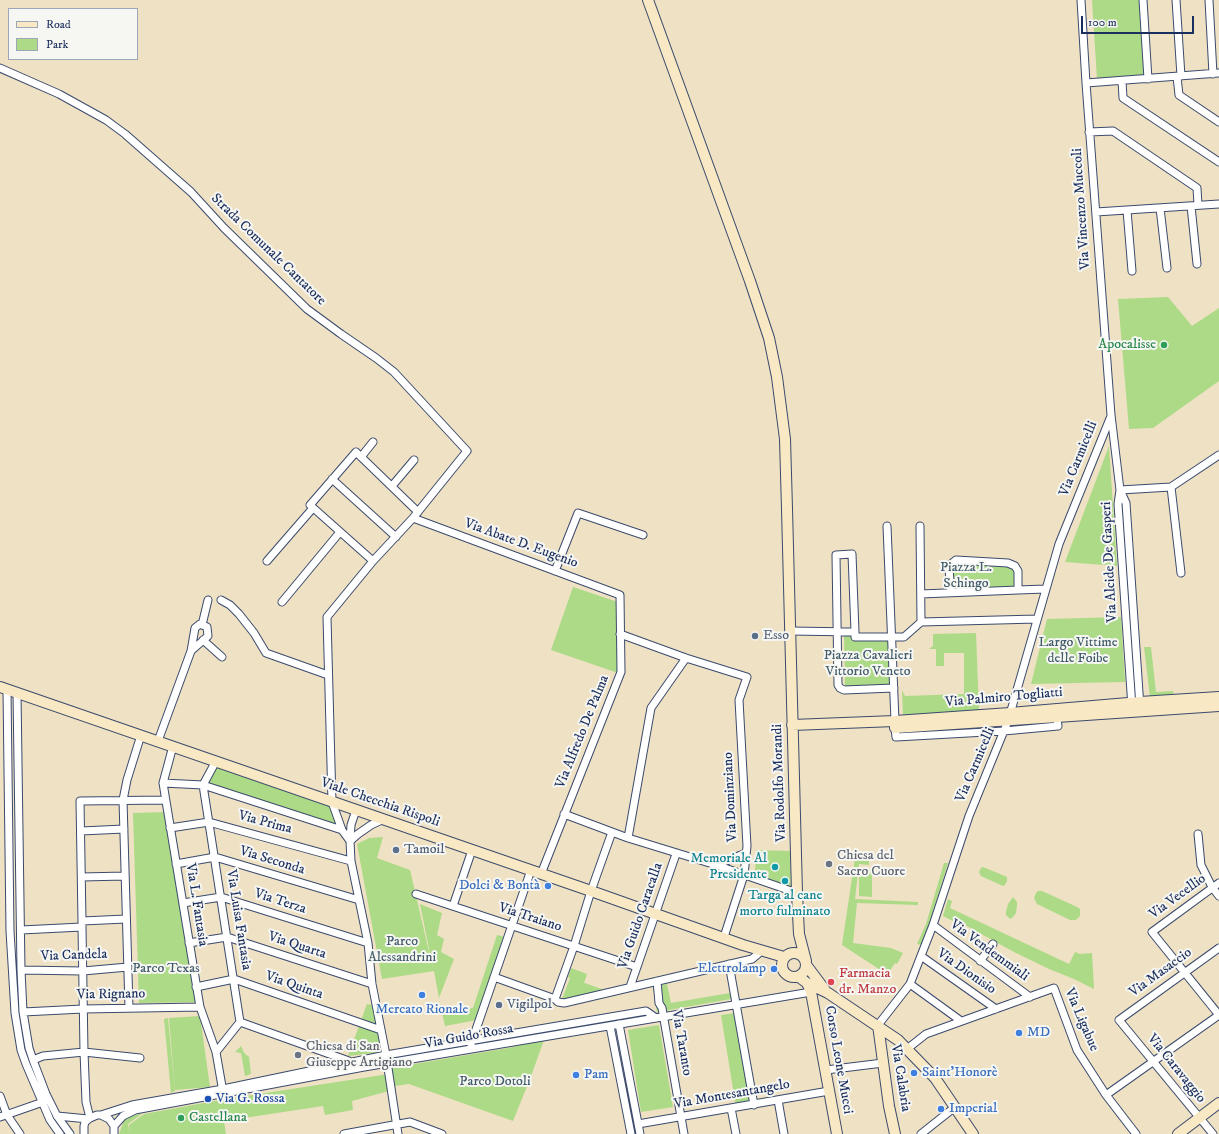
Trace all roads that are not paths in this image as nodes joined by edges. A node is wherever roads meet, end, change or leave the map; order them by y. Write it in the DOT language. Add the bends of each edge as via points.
graph roads {
  1 [pos="648,0"];
  2 [pos="1081,0"];
  3 [pos="1143,0"];
  4 [pos="1176,0"];
  5 [pos="1208,0"];
  6 [pos="0,68"];
  7 [pos="1216,74"];
  8 [pos="1179,76"];
  9 [pos="1148,79"];
  10 [pos="1122,81"];
  11 [pos="1086,83"];
  12 [pos="1219,122"];
  13 [pos="1089,132"];
  14 [pos="1219,162"];
  15 [pos="1219,204"];
  16 [pos="1195,206"];
  17 [pos="1160,208"];
  18 [pos="1127,210"];
  19 [pos="1096,212"];
  20 [pos="1197,264"];
  21 [pos="1167,268"];
  22 [pos="1132,271"];
  23 [pos="1111,415"];
  24 [pos="373,442"];
  25 [pos="1219,455"];
  26 [pos="361,457"];
  27 [pos="414,460"];
  28 [pos="332,479"];
  29 [pos="392,486"];
  30 [pos="1171,487"];
  31 [pos="1120,490"];
  32 [pos="313,508"];
  33 [pos="418,512"];
  34 [pos="413,518"];
  35 [pos="887,526"];
  36 [pos="920,526"];
  37 [pos="340,532"];
  38 [pos="643,535"];
  39 [pos="396,537"];
  40 [pos="267,561"];
  41 [pos="373,561"];
  42 [pos="555,571"];
  43 [pos="1181,573"];
  44 [pos="1045,589"];
  45 [pos="1018,590"];
  46 [pos="951,592"];
  47 [pos="921,594"];
  48 [pos="620,595"];
  49 [pos="208,600"];
  50 [pos="221,600"];
  51 [pos="282,602"];
  52 [pos="1037,619"];
  53 [pos="921,622"];
  54 [pos="202,625"];
  55 [pos="790,631"];
  56 [pos="837,632"];
  57 [pos="855,632"];
  58 [pos="620,634"];
  59 [pos="892,637"];
  60 [pos="204,640"];
  61 [pos="191,650"];
  62 [pos="222,657"];
  63 [pos="686,658"];
  64 [pos="328,675"];
  65 [pos="894,688"];
  66 [pos="8,690"];
  67 [pos="1219,697"];
  68 [pos="1136,702"];
  69 [pos="1219,706"];
  70 [pos="1056,713"];
  71 [pos="1136,713"];
  72 [pos="1009,717"];
  73 [pos="895,724"];
  74 [pos="792,725"];
  75 [pos="1004,731"];
  76 [pos="141,735"];
  77 [pos="158,742"];
  78 [pos="173,746"];
  79 [pos="216,761"];
  80 [pos="163,783"];
  81 [pos="203,784"];
  82 [pos="123,800"];
  83 [pos="165,800"];
  84 [pos="332,802"];
  85 [pos="356,810"];
  86 [pos="564,814"];
  87 [pos="384,820"];
  88 [pos="209,822"];
  89 [pos="170,828"];
  90 [pos="124,829"];
  91 [pos="342,830"];
  92 [pos="81,831"];
  93 [pos="612,832"];
  94 [pos="1198,834"];
  95 [pos="628,838"];
  96 [pos="350,841"];
  97 [pos="472,850"];
  98 [pos="746,853"];
  99 [pos="676,854"];
  100 [pos="215,857"];
  101 [pos="351,861"];
  102 [pos="176,864"];
  103 [pos="716,865"];
  104 [pos="530,870"];
  105 [pos="541,874"];
  106 [pos="744,875"];
  107 [pos="125,876"];
  108 [pos="82,877"];
  109 [pos="1216,885"];
  110 [pos="591,891"];
  111 [pos="797,893"];
  112 [pos="416,894"];
  113 [pos="1219,896"];
  114 [pos="221,897"];
  115 [pos="359,900"];
  116 [pos="182,903"];
  117 [pos="453,906"];
  118 [pos="656,914"];
  119 [pos="126,919"];
  120 [pos="82,924"];
  121 [pos="932,925"];
  122 [pos="511,926"];
  123 [pos="21,930"];
  124 [pos="799,934"];
  125 [pos="227,937"];
  126 [pos="724,937"];
  127 [pos="189,943"];
  128 [pos="368,943"];
  129 [pos="992,944"];
  130 [pos="743,945"];
  131 [pos="574,946"];
  132 [pos="1219,948"];
  133 [pos="758,954"];
  134 [pos="789,955"];
  135 [pos="921,956"];
  136 [pos="980,961"];
  137 [pos="806,963"];
  138 [pos="729,964"];
  139 [pos="128,967"];
  140 [pos="637,967"];
  141 [pos="782,968"];
  142 [pos="21,970"];
  143 [pos="83,971"];
  144 [pos="1184,972"];
  145 [pos="494,977"];
  146 [pos="234,979"];
  147 [pos="657,981"];
  148 [pos="372,984"];
  149 [pos="806,984"];
  150 [pos="910,984"];
  151 [pos="196,986"];
  152 [pos="630,987"];
  153 [pos="828,994"];
  154 [pos="1030,997"];
  155 [pos="555,999"];
  156 [pos="736,1004"];
  157 [pos="200,1007"];
  158 [pos="129,1008"];
  159 [pos="84,1009"];
  160 [pos="996,1009"];
  161 [pos="24,1012"];
  162 [pos="1219,1015"];
  163 [pos="660,1017"];
  164 [pos="1119,1020"];
  165 [pos="961,1021"];
  166 [pos="240,1022"];
  167 [pos="619,1024"];
  168 [pos="878,1025"];
  169 [pos="610,1026"];
  170 [pos="381,1030"];
  171 [pos="893,1036"];
  172 [pos="472,1040"];
  173 [pos="907,1049"];
  174 [pos="469,1050"];
  175 [pos="881,1051"];
  176 [pos="84,1052"];
  177 [pos="216,1052"];
  178 [pos="386,1055"];
  179 [pos="140,1058"];
  180 [pos="33,1060"];
  181 [pos="1153,1061"];
  182 [pos="350,1062"];
  183 [pos="883,1063"];
  184 [pos="388,1064"];
  185 [pos="364,1067"];
  186 [pos="826,1070"];
  187 [pos="829,1091"];
  188 [pos="222,1092"];
  189 [pos="1106,1095"];
  190 [pos="0,1096"];
  191 [pos="50,1099"];
  192 [pos="778,1100"];
  193 [pos="42,1102"];
  194 [pos="1219,1103"];
  195 [pos="754,1105"];
  196 [pos="731,1108"];
  197 [pos="955,1108"];
  198 [pos="101,1115"];
  199 [pos="4,1116"];
  200 [pos="57,1116"];
  201 [pos="681,1117"];
  202 [pos="89,1118"];
  203 [pos="1200,1118"];
  204 [pos="397,1124"];
  205 [pos="638,1124"];
  206 [pos="114,1126"];
  207 [pos="20,1134"];
  208 [pos="60,1134"];
  209 [pos="70,1134"];
  210 [pos="84,1134"];
  211 [pos="114,1134"];
  212 [pos="344,1134"];
  213 [pos="398,1134"];
  214 [pos="442,1134"];
  215 [pos="631,1134"];
  216 [pos="640,1134"];
  217 [pos="684,1134"];
  218 [pos="736,1134"];
  219 [pos="784,1134"];
  220 [pos="837,1134"];
  221 [pos="895,1134"];
  222 [pos="920,1134"];
  223 [pos="973,1134"];
  224 [pos="1136,1134"];
  225 [pos="1178,1134"];
  226 [pos="1213,1134"];
  1 -- 55 [label="main road, Via Rodolfo Morandi" via="750,281 772,351 785,438"];
  2 -- 11 [label="street, Via Vincenzo Muccoli"];
  3 -- 9 [label="street"];
  4 -- 8 [label="street"];
  5 -- 7 [label="street"];
  6 -- 33 [label="street, Strada Comunale Cantatore" via="59,94 106,120 125,134 191,192 306,309 394,372 467,451"];
  7 -- 8 [label="street"];
  8 -- 9 [label="street"];
  8 -- 12 [label="street" via="1179,95"];
  9 -- 10 [label="street"];
  10 -- 11 [label="street"];
  10 -- 14 [label="street" via="1123,98"];
  11 -- 13 [label="street, Via Vincenzo Muccoli"];
  13 -- 16 [label="street" via="1113,131 1197,188"];
  13 -- 19 [label="street, Via Vincenzo Muccoli"];
  15 -- 16 [label="street"];
  16 -- 17 [label="street"];
  16 -- 20 [label="street"];
  17 -- 18 [label="street"];
  17 -- 21 [label="street"];
  18 -- 19 [label="street"];
  18 -- 22 [label="street"];
  19 -- 23 [label="street, Via Vincenzo Muccoli"];
  23 -- 31 [label="street, Via Vincenzo Muccoli"];
  23 -- 44 [label="street, Via Carmicelli" via="1059,544"];
  24 -- 26 [label="street"];
  25 -- 30 [label="street"];
  26 -- 28 [label="street" via="356,452"];
  26 -- 29 [label="street"];
  27 -- 29 [label="street"];
  28 -- 32 [label="street" via="310,504"];
  28 -- 39 [label="street"];
  29 -- 33 [label="street"];
  30 -- 31 [label="street"];
  30 -- 43 [label="street"];
  31 -- 68 [label="street, Via Alcide De Gasperi" via="1126,503"];
  32 -- 37 [label="street"];
  32 -- 40 [label="street"];
  33 -- 34 [label="street, Strada Comunale Cantatore"];
  34 -- 39 [label="street, Strada Comunale Cantatore"];
  34 -- 42 [label="street, Via Abate D. Eugenio"];
  35 -- 59 [label="street"];
  36 -- 47 [label="street"];
  37 -- 41 [label="street"];
  37 -- 51 [label="street"];
  38 -- 42 [label="street" via="578,513"];
  39 -- 41 [label="street, Strada Comunale Cantatore"];
  41 -- 64 [label="street, Strada Comunale Cantatore" via="327,617"];
  42 -- 48 [label="street, Via Abate D. Eugenio"];
  44 -- 45 [label="street"];
  44 -- 52 [label="street, Via Carmicelli"];
  45 -- 46 [label="street"];
  45 -- 46 [label="street" via="1018,571 1015,566 1008,563 956,560 949,569"];
  46 -- 47 [label="street"];
  47 -- 53 [label="street"];
  48 -- 58 [label="street, Via Alfredo De Palma"];
  49 -- 54 [label="street"];
  50 -- 64 [label="street" via="230,604 239,614 266,652"];
  52 -- 53 [label="street"];
  52 -- 72 [label="street, Via Carmicelli"];
  53 -- 59 [label="street" via="904,637"];
  54 -- 60 [label="street" via="207,627 208,636"];
  54 -- 61 [label="street" via="195,628"];
  55 -- 56 [label="street"];
  55 -- 74 [label="main road, Via Rodolfo Morandi"];
  56 -- 57 [label="street"];
  56 -- 57 [label="street" via="836,555 852,554"];
  56 -- 65 [label="street" via="840,688"];
  57 -- 59 [label="street" via="855,638"];
  58 -- 63 [label="street"];
  58 -- 86 [label="street, Via Alfredo De Palma" via="621,672"];
  59 -- 65 [label="street"];
  60 -- 61 [label="street"];
  60 -- 62 [label="street"];
  61 -- 77 [label="street"];
  63 -- 95 [label="street" via="651,708"];
  63 -- 98 [label="street, Via Dominziano" via="748,677 739,700"];
  64 -- 84 [label="street, Strada Comunale Cantatore"];
  65 -- 73 [label="street"];
  66 -- 76 [label="main road, Viale Checchia Rispoli"];
  66 -- 123 [label="street"];
  66 -- 193 [label="street" via="10,923 15,1013 21,1050"];
  67 -- 68 [label="main road, Via Palmiro Togliatti"];
  68 -- 70 [label="main road, Via Palmiro Togliatti"];
  68 -- 71 [label="street, Via Alcide De Gasperi"];
  69 -- 71 [label="main road, Via Palmiro Togliatti"];
  70 -- 71 [label="main road, Via Palmiro Togliatti"];
  70 -- 72 [label="main road, Via Palmiro Togliatti"];
  70 -- 75 [label="street" via="1058,726"];
  72 -- 73 [label="main road, Via Palmiro Togliatti"];
  72 -- 75 [label="street, Via Carmicelli"];
  73 -- 74 [label="main road, Via Palmiro Togliatti"];
  73 -- 75 [label="street" via="896,737"];
  74 -- 111 [label="main road, Via Rodolfo Morandi"];
  75 -- 121 [label="street, Via Carmicelli" via="969,816"];
  76 -- 77 [label="main road, Viale Checchia Rispoli"];
  76 -- 82 [label="street"];
  77 -- 78 [label="main road, Viale Checchia Rispoli"];
  78 -- 79 [label="main road, Viale Checchia Rispoli"];
  78 -- 80 [label="street"];
  79 -- 81 [label="street"];
  79 -- 84 [label="main road, Viale Checchia Rispoli"];
  80 -- 81 [label="street"];
  80 -- 83 [label="street, Via L. Fantasia"];
  81 -- 88 [label="street, Via Luisa Fantasia"];
  81 -- 91 [label="street"];
  82 -- 83 [label="street"];
  82 -- 90 [label="street"];
  82 -- 92 [label="street" via="80,801"];
  83 -- 89 [label="street, Via L. Fantasia"];
  84 -- 85 [label="main road, Viale Checchia Rispoli"];
  84 -- 91 [label="street, Strada Comunale Cantatore"];
  85 -- 87 [label="main road, Viale Checchia Rispoli"];
  85 -- 96 [label="street" via="351,825"];
  86 -- 93 [label="street"];
  86 -- 105 [label="street, Via Alfredo De Palma"];
  87 -- 96 [label="street" via="371,825"];
  87 -- 97 [label="main road, Viale Checchia Rispoli"];
  88 -- 89 [label="street, Via Prima"];
  88 -- 100 [label="street, Via Luisa Fantasia"];
  88 -- 101 [label="street, Via Prima"];
  89 -- 102 [label="street, Via L. Fantasia"];
  90 -- 92 [label="street"];
  90 -- 107 [label="street"];
  91 -- 96 [label="street, Strada Comunale Cantatore"];
  92 -- 108 [label="street"];
  93 -- 95 [label="street"];
  93 -- 110 [label="street"];
  94 -- 109 [label="street" via="1201,864"];
  95 -- 99 [label="street"];
  96 -- 101 [label="street"];
  97 -- 104 [label="main road, Viale Checchia Rispoli"];
  97 -- 117 [label="street"];
  98 -- 103 [label="street"];
  98 -- 106 [label="street, Via Dominziano"];
  99 -- 103 [label="street"];
  99 -- 118 [label="street, Via Guido Caracalla"];
  100 -- 102 [label="street, Via Seconda"];
  100 -- 114 [label="street, Via Luisa Fantasia"];
  100 -- 115 [label="street, Via Seconda"];
  101 -- 115 [label="street"];
  102 -- 116 [label="street, Via L. Fantasia"];
  103 -- 106 [label="street"];
  104 -- 105 [label="main road, Viale Checchia Rispoli"];
  104 -- 122 [label="street"];
  105 -- 110 [label="main road, Viale Checchia Rispoli"];
  106 -- 111 [label="street"];
  106 -- 126 [label="street, Via Dominziano"];
  107 -- 108 [label="street"];
  107 -- 119 [label="street"];
  108 -- 120 [label="street"];
  109 -- 113 [label="street"];
  109 -- 144 [label="street, Via Vecellio" via="1152,932"];
  110 -- 118 [label="main road, Viale Checchia Rispoli"];
  110 -- 131 [label="street"];
  111 -- 124 [label="main road, Via Rodolfo Morandi"];
  112 -- 117 [label="street, Via Traiano"];
  114 -- 116 [label="street, Via Terza"];
  114 -- 125 [label="street, Via Luisa Fantasia"];
  114 -- 128 [label="street, Via Terza"];
  115 -- 128 [label="street"];
  116 -- 127 [label="street, Via L. Fantasia"];
  117 -- 122 [label="street, Via Traiano"];
  118 -- 126 [label="main road, Viale Checchia Rispoli"];
  118 -- 140 [label="street, Via Guido Caracalla"];
  119 -- 120 [label="street"];
  119 -- 139 [label="street"];
  120 -- 123 [label="street"];
  120 -- 143 [label="street"];
  121 -- 135 [label="street, Via Carmicelli"];
  121 -- 136 [label="street, Via Vendemmiali"];
  122 -- 131 [label="street, Via Traiano"];
  122 -- 145 [label="street"];
  123 -- 142 [label="street"];
  124 -- 134 [label="main road, Via Rodolfo Morandi"];
  124 -- 137 [label="main road, Via Rodolfo Morandi"];
  125 -- 127 [label="street, Via Quarta"];
  125 -- 146 [label="street, Via Luisa Fantasia"];
  125 -- 148 [label="street, Via Quarta"];
  126 -- 130 [label="main road, Viale Checchia Rispoli"];
  127 -- 151 [label="street, Via L. Fantasia"];
  128 -- 148 [label="street"];
  129 -- 136 [label="street"];
  130 -- 133 [label="main road, Viale Checchia Rispoli"];
  130 -- 134 [label="main road, Viale Checchia Rispoli"];
  131 -- 140 [label="street, Via Traiano"];
  131 -- 155 [label="street"];
  132 -- 144 [label="street, Via Masaccio"];
  133 -- 138 [label="street" via="752,959"];
  133 -- 141 [label="main road, Viale Checchia Rispoli"];
  134 -- 137 [label="main road, Viale Checchia Rispoli" via="801,954"];
  134 -- 141 [label="main road" via="782,961"];
  135 -- 150 [label="street, Via Carmicelli"];
  135 -- 160 [label="street, Via Dionisio"];
  136 -- 154 [label="street, Via Vendemmiali"];
  137 -- 149 [label="main road"];
  137 -- 153 [label="main road, Viale Checchia Rispoli"];
  138 -- 147 [label="street"];
  138 -- 156 [label="street"];
  139 -- 143 [label="street, Via Candela"];
  139 -- 158 [label="street"];
  140 -- 152 [label="street, Via Guido Caracalla"];
  141 -- 149 [label="main road, Viale Checchia Rispoli" via="787,975"];
  142 -- 143 [label="street, Via Candela"];
  142 -- 161 [label="street"];
  143 -- 159 [label="street"];
  144 -- 162 [label="street"];
  144 -- 164 [label="street, Via Masaccio"];
  145 -- 155 [label="street"];
  145 -- 172 [label="street"];
  146 -- 151 [label="street, Via Quinta"];
  146 -- 166 [label="street, Via Luisa Fantasia"];
  146 -- 170 [label="street, Via Quinta"];
  147 -- 152 [label="street"];
  147 -- 163 [label="street, Via Taranto" via="659,1003 662,1008"];
  148 -- 170 [label="street"];
  149 -- 153 [label="main road, Viale Checchia Rispoli"];
  149 -- 156 [label="street, Via Guido Rossa"];
  149 -- 186 [label="main road, Corso Leone Mucci"];
  150 -- 165 [label="street"];
  150 -- 168 [label="street, Via Carmicelli"];
  151 -- 157 [label="street, Via L. Fantasia"];
  152 -- 155 [label="street" via="564,1003"];
  153 -- 168 [label="main road, Viale Checchia Rispoli"];
  154 -- 160 [label="street, Via Ligabue"];
  154 -- 189 [label="street, Via Ligabue" via="1054,988 1077,1050"];
  156 -- 163 [label="street, Via Guido Rossa"];
  156 -- 195 [label="street"];
  157 -- 158 [label="street, Via Rignano"];
  157 -- 177 [label="street, Via L. Fantasia"];
  158 -- 159 [label="street, Via Rignano"];
  159 -- 161 [label="street, Via Rignano"];
  159 -- 176 [label="street"];
  160 -- 165 [label="street, Via Ligabue"];
  161 -- 180 [label="street"];
  162 -- 181 [label="street"];
  163 -- 167 [label="street, Via Guido Rossa"];
  163 -- 172 [label="street" via="646,1011"];
  163 -- 201 [label="street, Via Taranto"];
  164 -- 181 [label="street, Via Caravaggio"];
  165 -- 173 [label="street, Via Ligabue" via="926,1034"];
  166 -- 177 [label="street"];
  166 -- 182 [label="street"];
  167 -- 169 [label="street, Via Guido Rossa"];
  167 -- 205 [label="street"];
  168 -- 171 [label="main road, Viale Checchia Rispoli"];
  168 -- 175 [label="main road, Via Calabria"];
  169 -- 174 [label="street, Via Guido Rossa"];
  169 -- 215 [label="street"];
  170 -- 178 [label="street"];
  171 -- 173 [label="main road, Viale Checchia Rispoli"];
  171 -- 175 [label="main road"];
  172 -- 174 [label="street"];
  172 -- 178 [label="street"];
  173 -- 197 [label="main road, Viale Checchia Rispoli" via="934,1078"];
  174 -- 184 [label="street, Via Guido Rossa"];
  175 -- 183 [label="main road, Via Calabria"];
  176 -- 179 [label="street"];
  176 -- 180 [label="street" via="43,1056"];
  176 -- 202 [label="street"];
  177 -- 188 [label="street, Via L. Fantasia"];
  178 -- 182 [label="street"];
  178 -- 184 [label="street"];
  180 -- 191 [label="street"];
  181 -- 189 [label="street"];
  181 -- 203 [label="street, Via Caravaggio"];
  182 -- 185 [label="street"];
  182 -- 188 [label="street"];
  183 -- 186 [label="street"];
  183 -- 221 [label="main road, Via Calabria"];
  184 -- 185 [label="street, Via Guido Rossa"];
  184 -- 204 [label="street"];
  185 -- 188 [label="street, Via Guido Rossa"];
  186 -- 187 [label="main road, Corso Leone Mucci"];
  187 -- 192 [label="street, Via Montesantangelo"];
  187 -- 220 [label="main road, Corso Leone Mucci"];
  188 -- 198 [label="street" via="132,1105"];
  188 -- 206 [label="street, Via Guido Rossa" via="135,1110 123,1116"];
  189 -- 224 [label="street, Via Ligabue"];
  190 -- 199 [label="street"];
  191 -- 193 [label="street"];
  191 -- 200 [label="street"];
  192 -- 195 [label="street, Via Montesantangelo"];
  192 -- 219 [label="street"];
  193 -- 199 [label="street"];
  193 -- 208 [label="street"];
  194 -- 203 [label="main road"];
  195 -- 196 [label="street, Via Montesantangelo"];
  196 -- 201 [label="street, Via Montesantangelo"];
  196 -- 218 [label="street"];
  197 -- 222 [label="street"];
  197 -- 223 [label="main road, Viale Checchia Rispoli"];
  198 -- 202 [label="street"];
  198 -- 206 [label="street" via="109,1119"];
  199 -- 207 [label="street"];
  200 -- 202 [label="street"];
  200 -- 209 [label="street"];
  201 -- 205 [label="street, Via Montesantangelo"];
  201 -- 217 [label="street, Via Taranto"];
  202 -- 210 [label="street" via="84,1126"];
  203 -- 225 [label="main road"];
  203 -- 226 [label="street, Via Caravaggio"];
  204 -- 212 [label="street"];
  204 -- 213 [label="street"];
  204 -- 214 [label="street" via="410,1122"];
  205 -- 216 [label="street"];
  206 -- 211 [label="street"];
}
